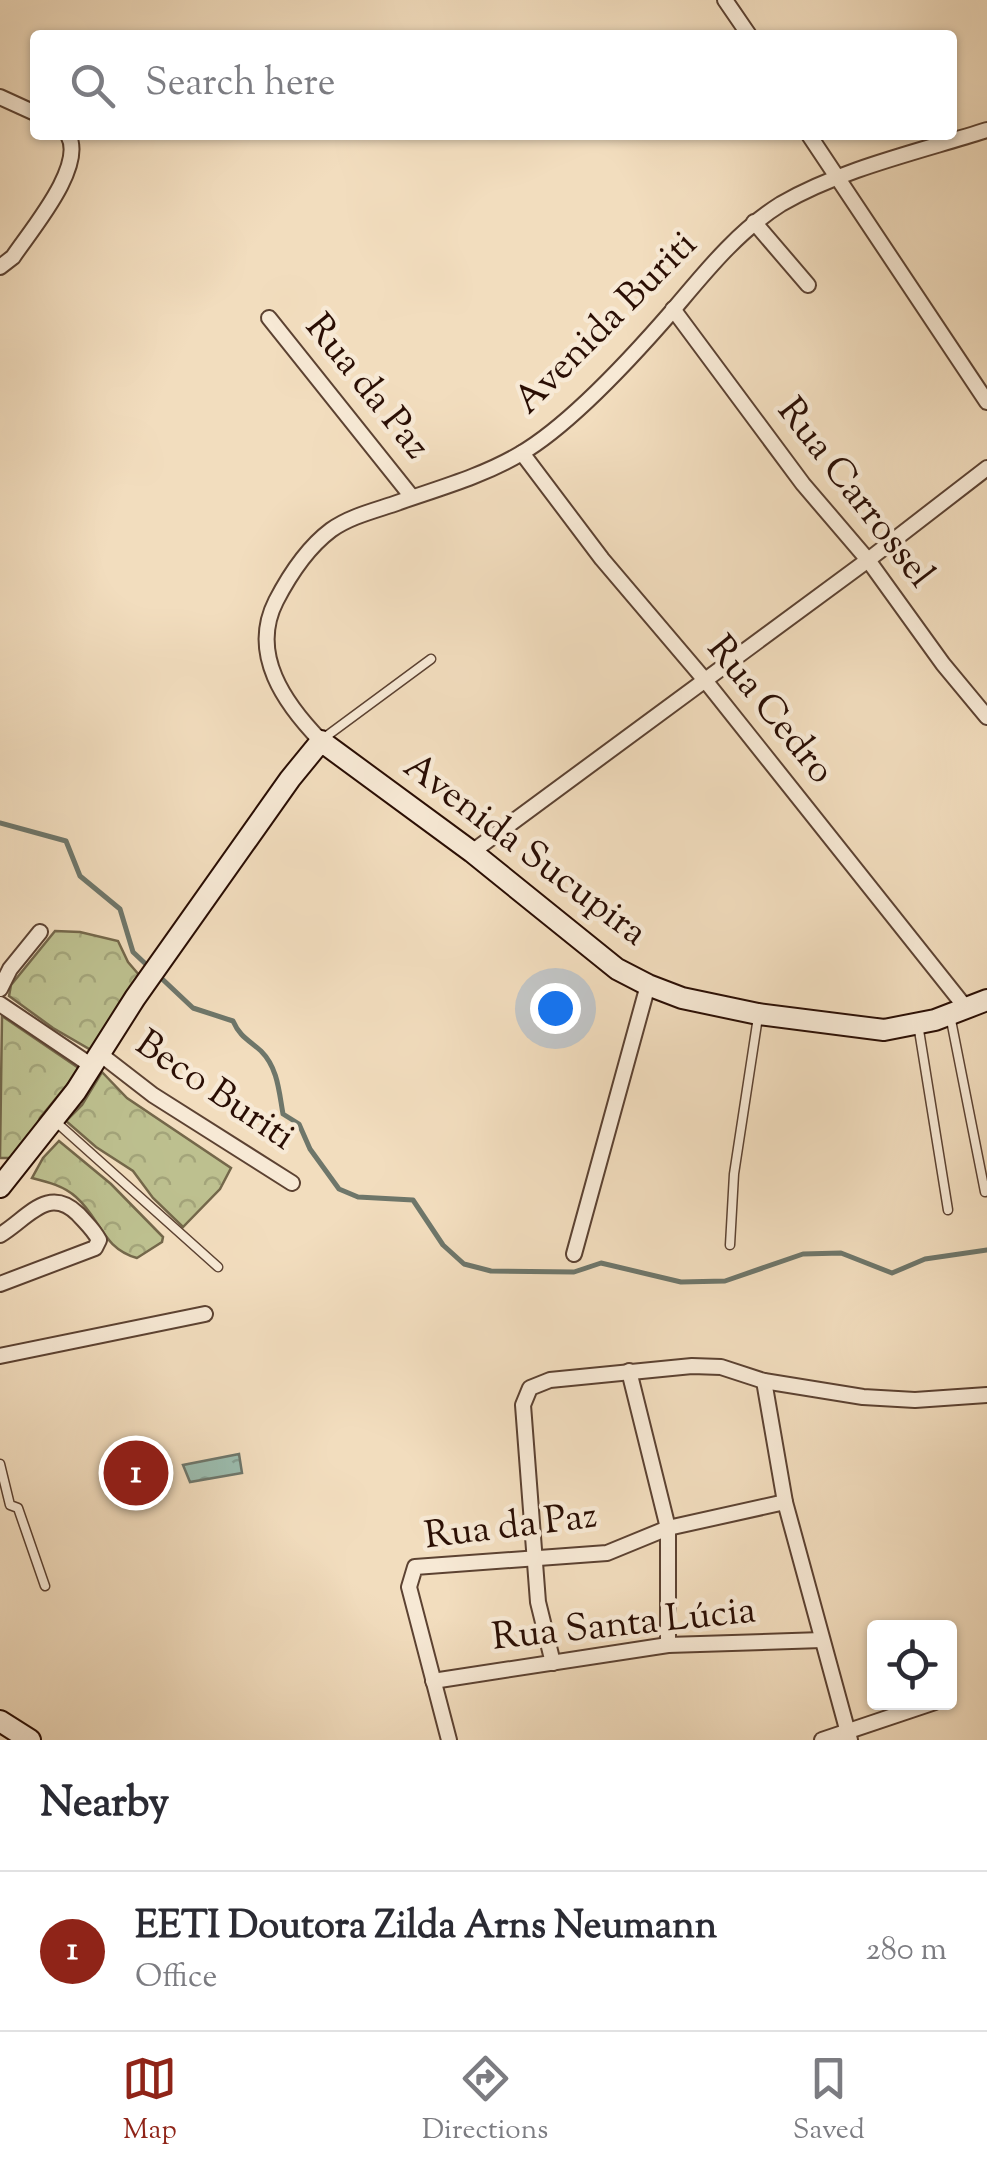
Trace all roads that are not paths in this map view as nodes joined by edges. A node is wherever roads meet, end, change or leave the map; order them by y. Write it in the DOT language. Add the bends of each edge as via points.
graph roads {
  1 [pos="725,0"];
  2 [pos="746,30"];
  3 [pos="0,98"];
  4 [pos="30,112"];
  5 [pos="987,130"];
  6 [pos="69,140"];
  7 [pos="812,140"];
  8 [pos="956,140"];
  9 [pos="957,140"];
  10 [pos="836,179"];
  11 [pos="754,222"];
  12 [pos="0,267"];
  13 [pos="808,286"];
  14 [pos="673,309"];
  15 [pos="269,318"];
  16 [pos="987,402"];
  17 [pos="522,453"];
  18 [pos="987,468"];
  19 [pos="412,498"];
  20 [pos="868,560"];
  21 [pos="431,660"];
  22 [pos="704,679"];
  23 [pos="987,718"];
  24 [pos="321,741"];
  25 [pos="472,852"];
  26 [pos="40,932"];
  27 [pos="648,985"];
  28 [pos="0,989"];
  29 [pos="987,1000"];
  30 [pos="0,1004"];
  31 [pos="958,1012"];
  32 [pos="758,1014"];
  33 [pos="918,1024"];
  34 [pos="96,1060"];
  35 [pos="52,1119"];
  36 [pos="292,1183"];
  37 [pos="0,1187"];
  38 [pos="985,1192"];
  39 [pos="948,1210"];
  40 [pos="0,1235"];
  41 [pos="730,1245"];
  42 [pos="574,1254"];
  43 [pos="218,1267"];
  44 [pos="0,1284"];
  45 [pos="205,1314"];
  46 [pos="0,1356"];
  47 [pos="629,1371"];
  48 [pos="764,1382"];
  49 [pos="987,1394"];
  50 [pos="0,1464"];
  51 [pos="785,1502"];
  52 [pos="668,1528"];
  53 [pos="535,1558"];
  54 [pos="45,1586"];
  55 [pos="822,1640"];
  56 [pos="668,1646"];
  57 [pos="553,1663"];
  58 [pos="434,1681"];
  59 [pos="915,1710"];
  60 [pos="0,1721"];
  61 [pos="849,1737"];
  62 [pos="30,1740"];
  63 [pos="449,1740"];
  64 [pos="822,1740"];
  1 -- 2 [label="street"];
  3 -- 4 [label="street"];
  5 -- 9 [label="street, Avenida Buriti"];
  6 -- 12 [label="street" via="73,154 54,198"];
  7 -- 10 [label="street"];
  8 -- 10 [label="street, Avenida Buriti"];
  10 -- 11 [label="street, Avenida Buriti"];
  10 -- 16 [label="street"];
  11 -- 13 [label="street"];
  11 -- 14 [label="street, Avenida Buriti"];
  14 -- 17 [label="street, Avenida Buriti" via="614,374"];
  14 -- 20 [label="street, Rua Carrossel"];
  15 -- 19 [label="street, Rua da Paz"];
  17 -- 19 [label="street, Avenida Buriti"];
  17 -- 22 [label="street, Rua Cedro"];
  18 -- 20 [label="street"];
  19 -- 24 [label="street, Avenida Buriti" via="335,527 306,552 275,603 266,632 276,683"];
  20 -- 22 [label="street"];
  20 -- 23 [label="street, Rua Carrossel"];
  21 -- 24 [label="lane"];
  22 -- 25 [label="street"];
  22 -- 31 [label="street, Rua Cedro"];
  24 -- 25 [label="street, Avenida Sucupira"];
  24 -- 34 [label="street"];
  25 -- 27 [label="street, Avenida Sucupira" via="602,958"];
  26 -- 28 [label="street"];
  27 -- 32 [label="street, Avenida Sucupira"];
  27 -- 42 [label="street"];
  29 -- 31 [label="street, Avenida Sucupira"];
  30 -- 34 [label="street, Beco Buriti"];
  31 -- 33 [label="street, Avenida Sucupira"];
  31 -- 38 [label="lane"];
  32 -- 33 [label="street, Avenida Sucupira" via="871,1029"];
  32 -- 41 [label="lane"];
  33 -- 39 [label="lane"];
  34 -- 35 [label="street"];
  34 -- 36 [label="street, Beco Buriti"];
  35 -- 37 [label="street"];
  35 -- 43 [label="lane"];
  40 -- 44 [label="street" via="44,1204 63,1201 97,1234 99,1245"];
  45 -- 46 [label="street"];
  47 -- 48 [label="street" via="722,1367"];
  47 -- 52 [label="street"];
  47 -- 53 [label="street" via="536,1384 526,1392"];
  48 -- 49 [label="street" via="898,1399"];
  48 -- 51 [label="street"];
  50 -- 54 [label="lane"];
  51 -- 52 [label="street, Rua da Paz"];
  51 -- 55 [label="street"];
  52 -- 53 [label="street, Rua da Paz" via="607,1553"];
  52 -- 56 [label="street"];
  53 -- 57 [label="street"];
  53 -- 58 [label="street, Rua da Paz" via="415,1567 408,1587"];
  55 -- 56 [label="street, Rua Santa Lúcia"];
  55 -- 61 [label="street"];
  56 -- 57 [label="street, Rua Santa Lúcia"];
  57 -- 58 [label="street, Rua Santa Lúcia"];
  58 -- 63 [label="street, Rua da Paz"];
  59 -- 61 [label="street"];
  60 -- 62 [label="street"];
  61 -- 64 [label="street"];
}
